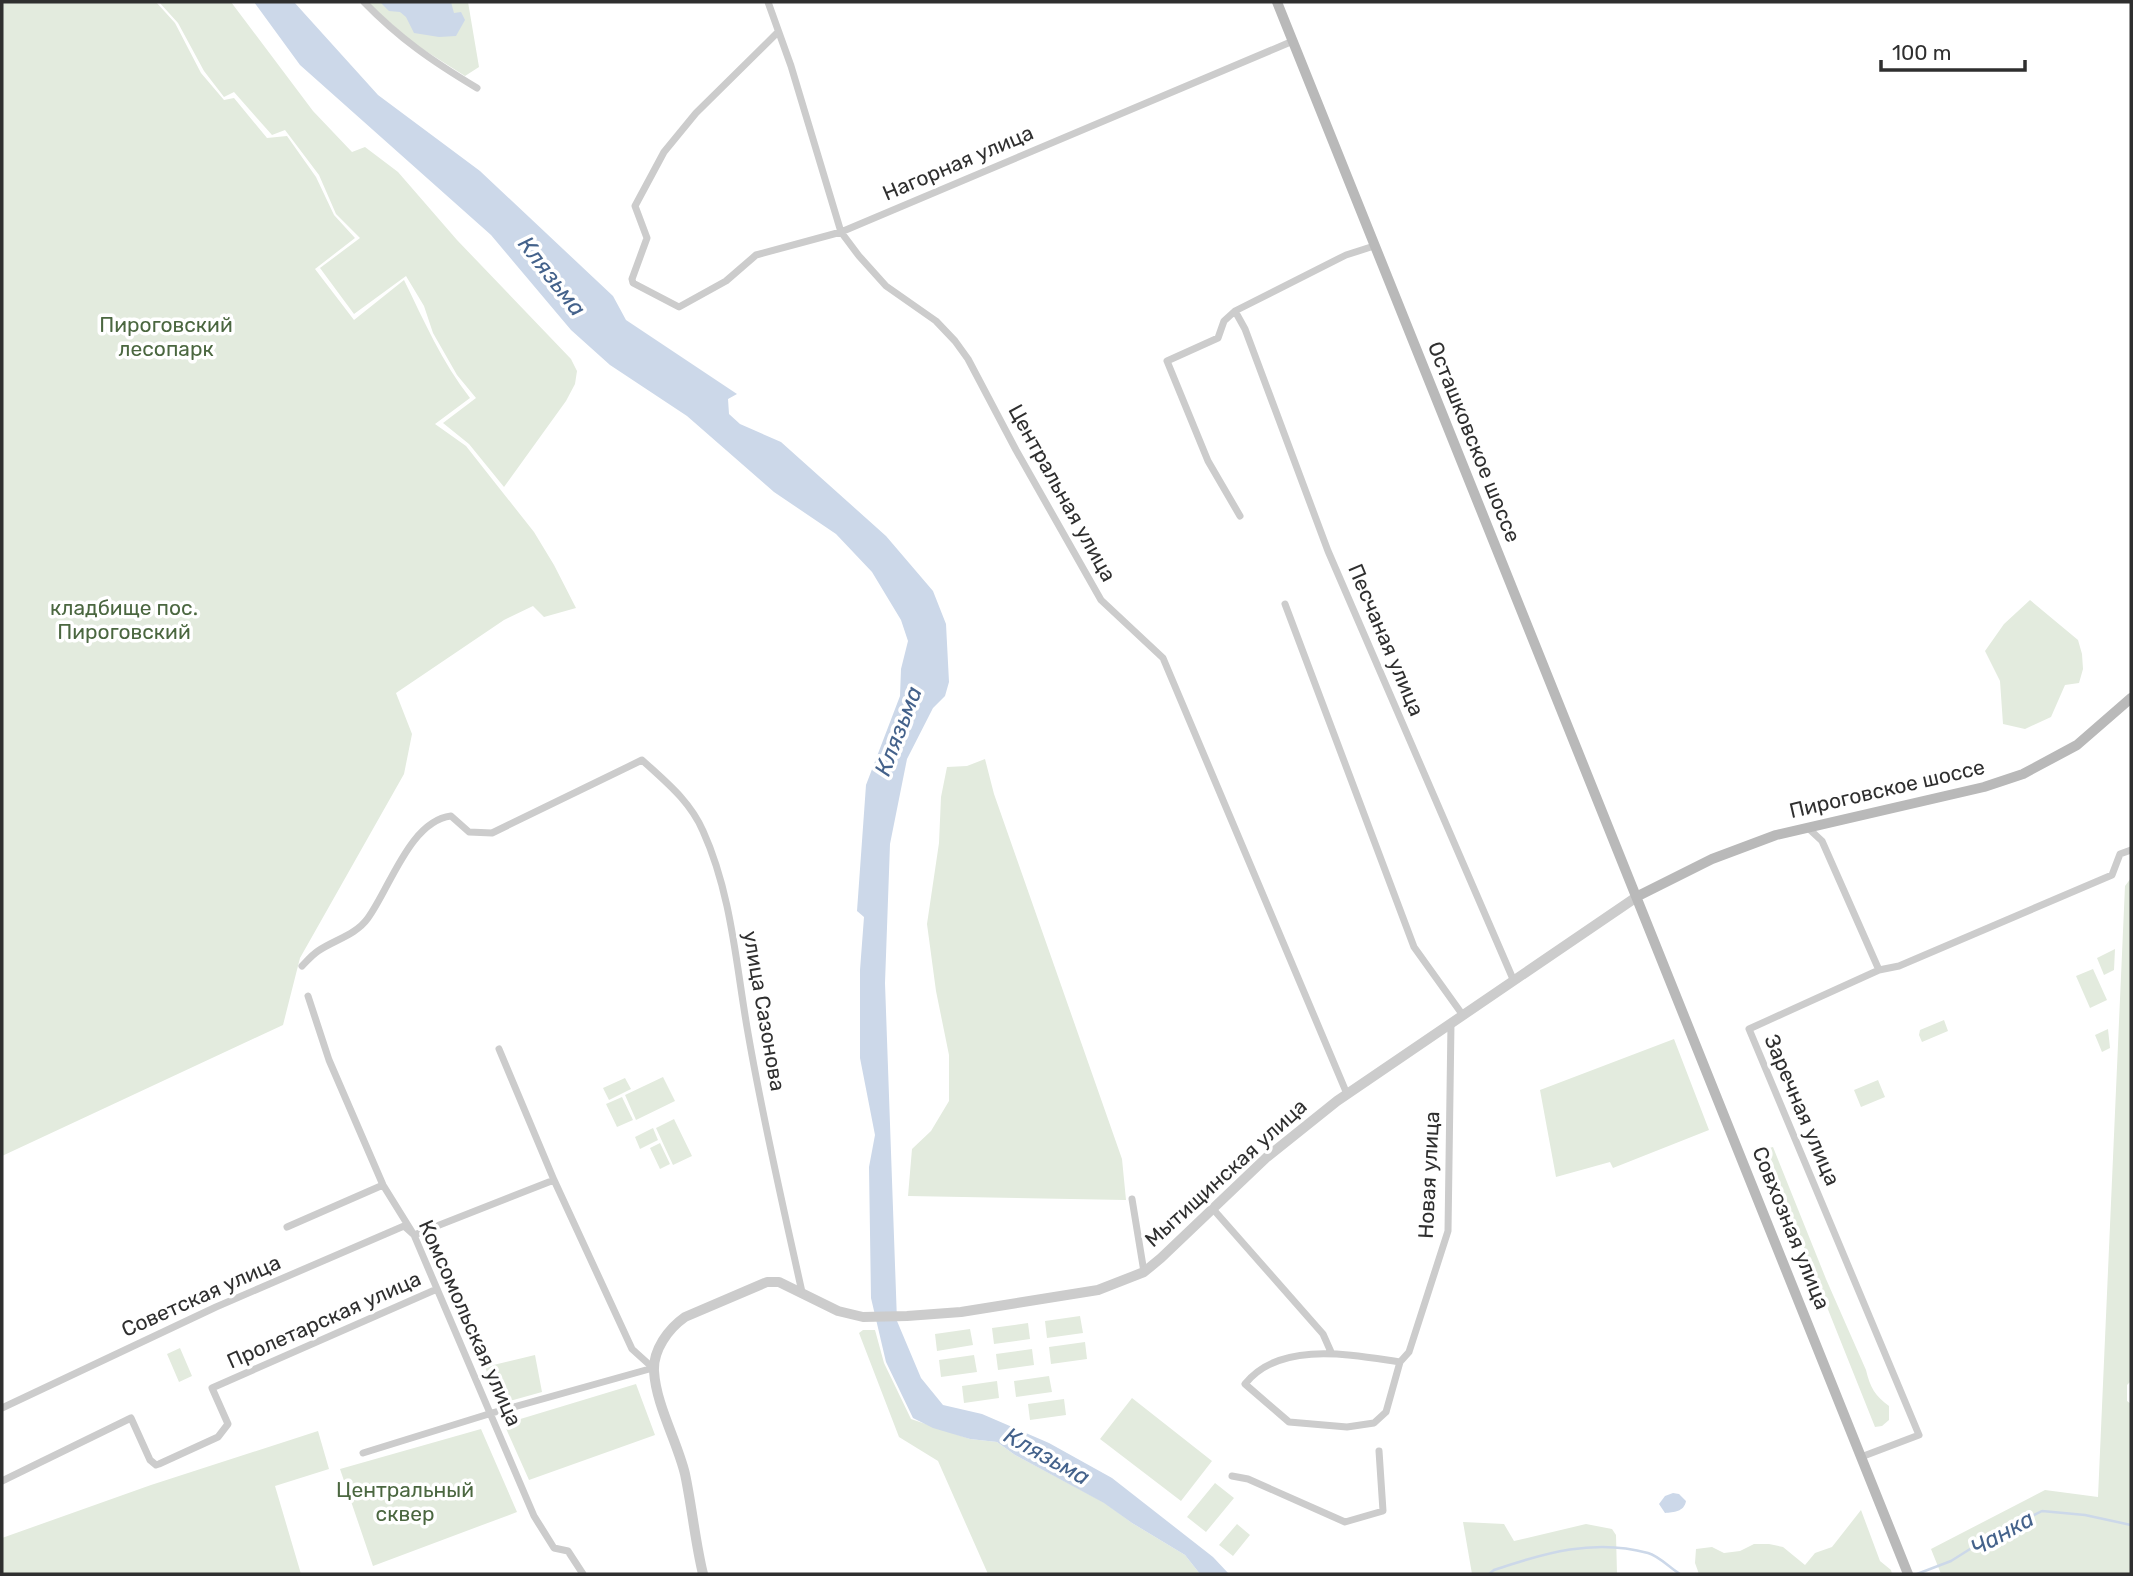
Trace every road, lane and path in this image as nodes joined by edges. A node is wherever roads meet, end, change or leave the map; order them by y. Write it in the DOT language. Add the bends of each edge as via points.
graph roads {
  1 [pos="363,2"];
  2 [pos="768,2"];
  3 [pos="1277,2"];
  4 [pos="778,32"];
  5 [pos="1293,41"];
  6 [pos="477,88"];
  7 [pos="841,232"];
  8 [pos="1374,246"];
  9 [pos="1235,311"];
  10 [pos="1240,516"];
  11 [pos="1286,604"];
  12 [pos="2131,698"];
  13 [pos="1828,822"];
  14 [pos="1807,828"];
  15 [pos="1822,841"];
  16 [pos="2131,850"];
  17 [pos="1638,896"];
  18 [pos="302,966"];
  19 [pos="1879,970"];
  20 [pos="1513,979"];
  21 [pos="308,996"];
  22 [pos="1462,1014"];
  23 [pos="1451,1022"];
  24 [pos="499,1049"];
  25 [pos="1347,1094"];
  26 [pos="554,1180"];
  27 [pos="383,1185"];
  28 [pos="1132,1199"];
  29 [pos="1213,1209"];
  30 [pos="287,1227"];
  31 [pos="414,1235"];
  32 [pos="1144,1272"];
  33 [pos="437,1289"];
  34 [pos="802,1292"];
  35 [pos="1331,1352"];
  36 [pos="1400,1362"];
  37 [pos="653,1368"];
  38 [pos="2,1408"];
  39 [pos="492,1413"];
  40 [pos="1379,1451"];
  41 [pos="363,1453"];
  42 [pos="1861,1457"];
  43 [pos="1231,1476"];
  44 [pos="2,1481"];
  45 [pos="583,1574"];
  46 [pos="703,1574"];
  47 [pos="1908,1574"];
  1 -- 6 [label="street" via="393,32"];
  2 -- 4 [label="street, Центральная улица"];
  3 -- 5 [label="main road, Осташковское шоссе"];
  4 -- 7 [label="street, Центральная улица"];
  4 -- 7 [label="street, Нагорная улица" via="664,152 635,206 648,238 633,283 678,307 726,281 756,255"];
  5 -- 7 [label="street, Нагорная улица"];
  5 -- 8 [label="main road, Осташковское шоссе"];
  7 -- 25 [label="street, Центральная улица" via="886,286 936,321 955,341 1101,600 1163,658"];
  8 -- 9 [label="street" via="1346,255"];
  8 -- 17 [label="main road, Осташковское шоссе"];
  9 -- 10 [label="street" via="1224,321 1218,338 1167,361 1208,461"];
  9 -- 20 [label="street, Песчаная улица" via="1328,551"];
  11 -- 22 [label="street" via="1414,947"];
  12 -- 13 [label="main road, Пироговское шоссе" via="2077,745 2023,774"];
  13 -- 14 [label="main road, Пироговское шоссе"];
  13 -- 15 [label="street"];
  14 -- 15 [label="street"];
  14 -- 17 [label="main road, Пироговское шоссе" via="1721,855"];
  15 -- 19 [label="street"];
  16 -- 19 [label="street, Заречная улица" via="2120,854 2112,875 1899,966"];
  17 -- 20 [label="street, Мытищинская улица"];
  17 -- 42 [label="main road, Совхозная улица"];
  18 -- 34 [label="street, улица Сазонова" via="366,920 423,829 439,818 452,816 469,832 492,833 642,760 681,795 703,831 719,877"];
  19 -- 42 [label="street, Заречная улица" via="1749,1029 1919,1435"];
  20 -- 22 [label="street, Мытищинская улица"];
  21 -- 27 [label="street, Комсомольская улица" via="329,1060"];
  22 -- 23 [label="street, Мытищинская улица"];
  23 -- 25 [label="street, Мытищинская улица"];
  23 -- 36 [label="street, Новая улица" via="1448,1231 1409,1352"];
  24 -- 26 [label="street"];
  25 -- 29 [label="street, Мытищинская улица" via="1267,1157"];
  26 -- 31 [label="street"];
  26 -- 37 [label="street" via="632,1349"];
  27 -- 30 [label="street"];
  27 -- 31 [label="street, Комсомольская улица"];
  28 -- 32 [label="street"];
  29 -- 32 [label="street, Мытищинская улица"];
  29 -- 35 [label="street" via="1323,1334"];
  31 -- 33 [label="street, Комсомольская улица"];
  31 -- 38 [label="street, Советская улица" via="404,1226 203,1313"];
  32 -- 34 [label="street, Мытищинская улица" via="1098,1290 907,1316 863,1317 838,1311"];
  33 -- 39 [label="street, Комсомольская улица"];
  33 -- 44 [label="street, Пролетарская улица" via="212,1388 228,1424 218,1437 159,1464 150,1460 131,1418"];
  34 -- 37 [label="street, Мытищинская улица" via="767,1282 685,1317 660,1344"];
  35 -- 36 [label="street"];
  35 -- 36 [label="street, Новая улица" via="1281,1359 1245,1384 1289,1422 1347,1427 1374,1423 1386,1412"];
  37 -- 39 [label="street"];
  37 -- 46 [label="street" via="684,1473"];
  39 -- 41 [label="street"];
  39 -- 45 [label="street, Комсомольская улица" via="534,1516 554,1549 568,1551"];
  40 -- 43 [label="street" via="1383,1511 1345,1522 1248,1479"];
  42 -- 47 [label="main road, Совхозная улица"];
}
